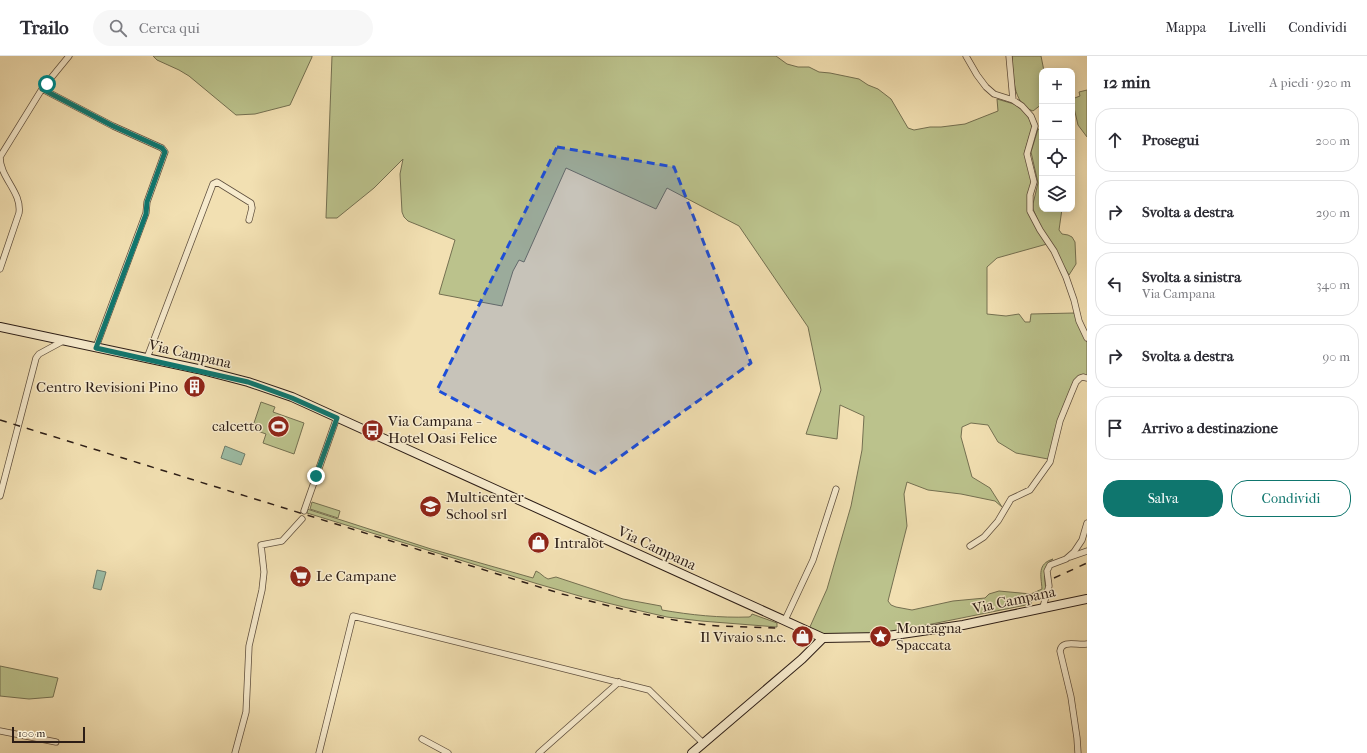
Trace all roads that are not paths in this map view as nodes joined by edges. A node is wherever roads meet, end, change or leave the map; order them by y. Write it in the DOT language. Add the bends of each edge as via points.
graph roads {
  1 [pos="69,56"];
  2 [pos="966,56"];
  3 [pos="1009,56"];
  4 [pos="42,89"];
  5 [pos="1013,100"];
  6 [pos="249,220"];
  7 [pos="0,269"];
  8 [pos="0,327"];
  9 [pos="1087,338"];
  10 [pos="63,341"];
  11 [pos="96,348"];
  12 [pos="147,358"];
  13 [pos="1087,378"];
  14 [pos="337,418"];
  15 [pos="836,489"];
  16 [pos="0,496"];
  17 [pos="304,511"];
  18 [pos="302,519"];
  19 [pos="1087,523"];
  20 [pos="970,546"];
  21 [pos="1087,551"];
  22 [pos="1066,559"];
  23 [pos="1087,599"];
  24 [pos="1043,607"];
  25 [pos="785,620"];
  26 [pos="823,638"];
  27 [pos="1087,644"];
  28 [pos="619,682"];
  29 [pos="0,731"];
  30 [pos="422,739"];
  31 [pos="56,742"];
  32 [pos="703,743"];
  33 [pos="235,753"];
  34 [pos="319,753"];
  35 [pos="448,753"];
  36 [pos="539,753"];
  37 [pos="692,753"];
  38 [pos="1078,753"];
  1 -- 4 [label="street"];
  2 -- 5 [label="street" via="986,87 994,94"];
  3 -- 5 [label="street"];
  4 -- 7 [label="street" via="0,157 3,173 20,206"];
  4 -- 11 [label="street" via="162,148 165,152 147,202 146,214"];
  5 -- 9 [label="street" via="1031,116 1035,126 1027,154 1034,182 1030,195 1030,211 1066,277 1079,321"];
  6 -- 12 [label="street" via="251,203 217,182 214,184"];
  8 -- 10 [label="street, Via Campana"];
  10 -- 11 [label="street, Via Campana"];
  10 -- 16 [label="street" via="36,358"];
  11 -- 12 [label="street, Via Campana"];
  12 -- 14 [label="street, Via Campana" via="248,382"];
  13 -- 20 [label="street" via="1080,378 1076,382 1060,421 1050,462 1030,490 1011,499 998,521 984,537"];
  14 -- 17 [label="street"];
  14 -- 25 [label="street, Via Campana"];
  15 -- 25 [label="street" via="813,560"];
  18 -- 33 [label="street" via="282,541 261,546 263,585 249,646 246,712"];
  19 -- 22 [label="street" via="1082,540"];
  21 -- 22 [label="street"];
  22 -- 24 [label="street" via="1050,566 1047,571 1049,586"];
  23 -- 24 [label="street, Via Campana"];
  24 -- 26 [label="street, Via Campana" via="963,625 881,637"];
  25 -- 26 [label="street, Via Campana"];
  26 -- 32 [label="street"];
  27 -- 38 [label="street" via="1063,645 1060,651 1071,697"];
  28 -- 32 [label="street" via="650,690"];
  28 -- 34 [label="street" via="353,616"];
  28 -- 36 [label="street"];
  29 -- 31 [label="street"];
  30 -- 35 [label="street"];
  32 -- 37 [label="street"];
}
